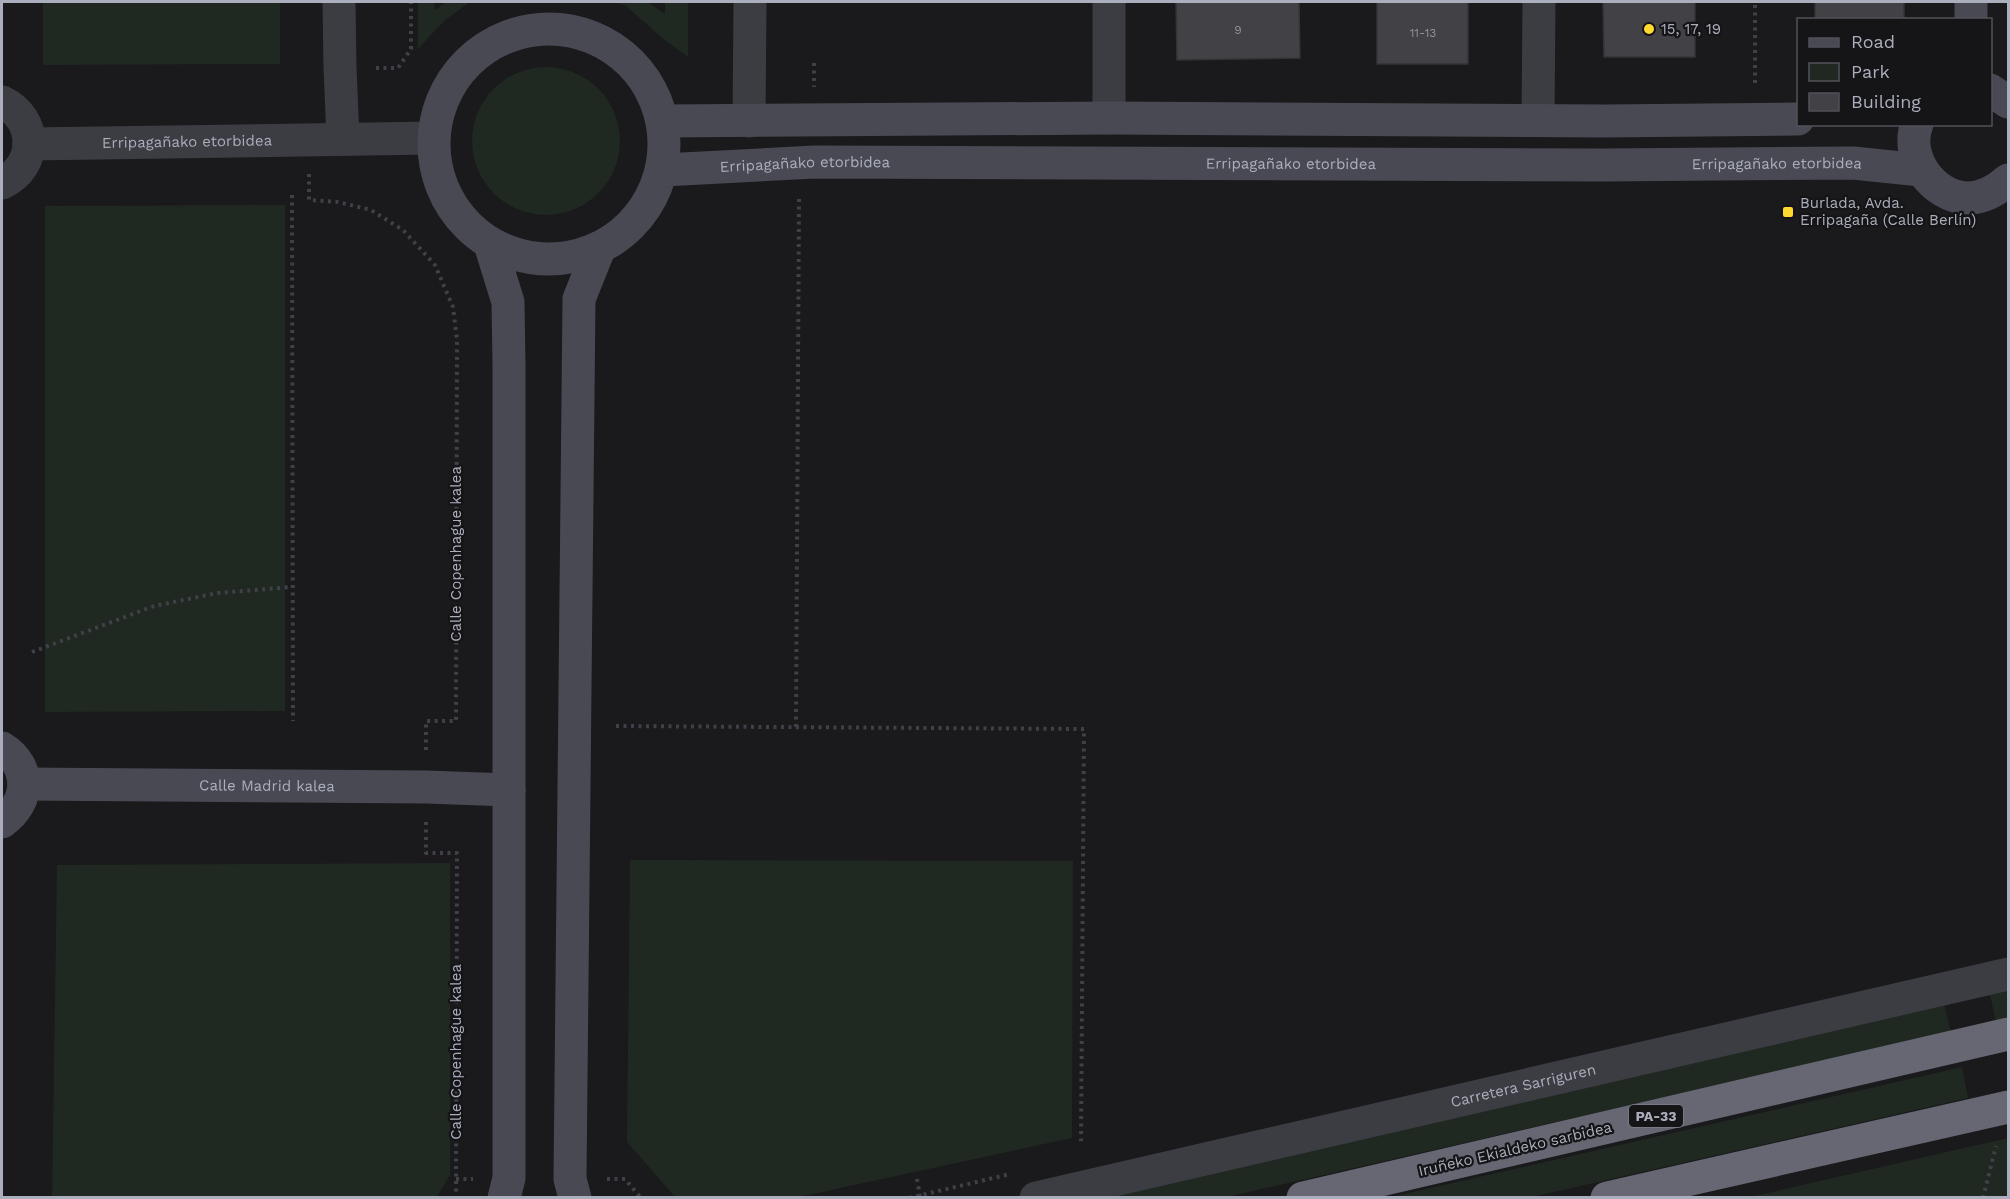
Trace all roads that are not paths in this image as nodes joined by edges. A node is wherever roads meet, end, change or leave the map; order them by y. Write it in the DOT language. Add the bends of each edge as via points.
graph roads {
  1 [pos="339,2"];
  2 [pos="750,2"];
  3 [pos="1109,2"];
  4 [pos="1539,2"];
  5 [pos="1971,2"];
  6 [pos="1971,18"];
  7 [pos="1992,91"];
  8 [pos="2,102"];
  9 [pos="2008,102"];
  10 [pos="1109,118"];
  11 [pos="1797,119"];
  12 [pos="1538,120"];
  13 [pos="664,121"];
  14 [pos="749,121"];
  15 [pos="1916,126"];
  16 [pos="433,138"];
  17 [pos="343,140"];
  18 [pos="29,144"];
  19 [pos="663,170"];
  20 [pos="1921,170"];
  21 [pos="2008,180"];
  22 [pos="2,183"];
  23 [pos="490,244"];
  24 [pos="599,249"];
  25 [pos="2,748"];
  26 [pos="24,784"];
  27 [pos="509,790"];
  28 [pos="2,822"];
  29 [pos="2008,974"];
  30 [pos="2008,1034"];
  31 [pos="2008,1107"];
  32 [pos="504,1197"];
  33 [pos="575,1197"];
  34 [pos="1036,1197"];
  35 [pos="1303,1197"];
  36 [pos="1607,1197"];
  1 -- 17 [label="street"];
  2 -- 14 [label="street"];
  3 -- 10 [label="street"];
  4 -- 12 [label="street"];
  5 -- 6 [label="street"];
  7 -- 9 [label="street"];
  8 -- 18 [label="street" via="21,116 28,129"];
  10 -- 12 [label="street"];
  10 -- 14 [label="street"];
  11 -- 12 [label="street"];
  13 -- 14 [label="street"];
  13 -- 16 [label="street" via="650,86 627,57 596,37 560,28 523,31 488,45 460,70 441,102"];
  13 -- 19 [label="street"];
  15 -- 20 [label="street" via="1914,149"];
  16 -- 17 [label="street, Erripagañako etorbidea"];
  16 -- 23 [label="street" via="436,170 447,199 466,224"];
  17 -- 18 [label="street, Erripagañako etorbidea"];
  18 -- 22 [label="street" via="20,170"];
  19 -- 20 [label="street, Erripagañako etorbidea" via="816,162 1853,163"];
  19 -- 24 [label="street" via="650,203 628,229"];
  20 -- 21 [label="street" via="1940,190 1966,198 1994,192"];
  23 -- 24 [label="street" via="525,257 563,259"];
  23 -- 27 [label="street" via="508,302"];
  24 -- 33 [label="street" via="579,299 570,1179"];
  25 -- 26 [label="street" via="21,768"];
  26 -- 27 [label="street, Calle Madrid kalea"];
  26 -- 28 [label="street" via="21,801"];
  27 -- 32 [label="street" via="509,1178"];
  29 -- 34 [label="street, Carretera Sarriguren"];
  30 -- 35 [label="highway, Iruñeko Ekialdeko sarbidea / PA-33"];
  31 -- 36 [label="highway"];
}
